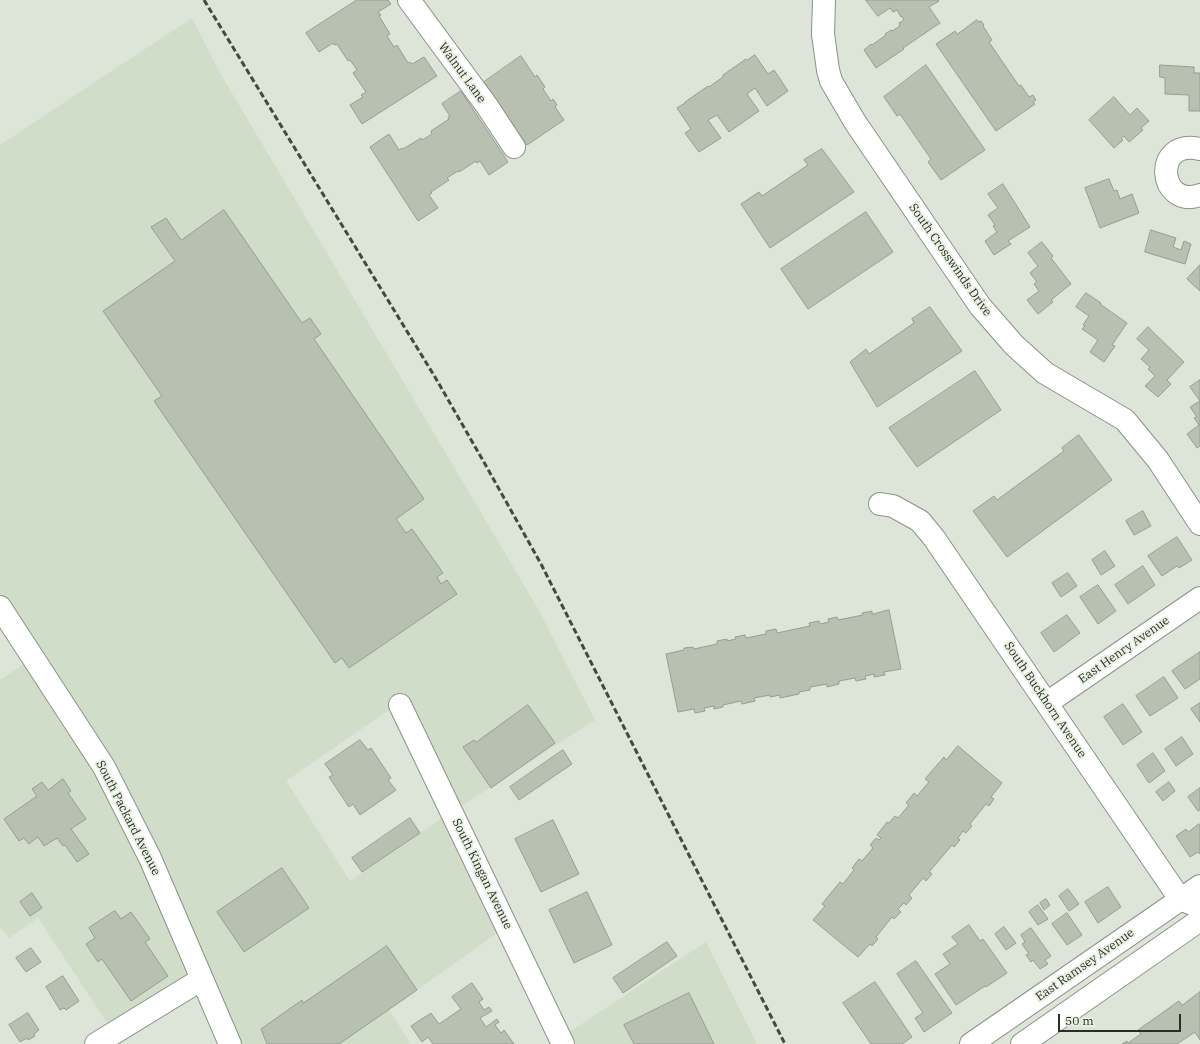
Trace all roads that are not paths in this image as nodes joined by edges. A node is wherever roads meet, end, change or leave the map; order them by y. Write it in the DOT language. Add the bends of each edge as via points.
graph roads {
  1 [pos="409,0"];
  2 [pos="824,0"];
  3 [pos="514,147"];
  4 [pos="1200,149"];
  5 [pos="1200,195"];
  6 [pos="880,504"];
  7 [pos="1200,524"];
  8 [pos="1200,598"];
  9 [pos="0,607"];
  10 [pos="1047,703"];
  11 [pos="400,705"];
  12 [pos="1200,886"];
  13 [pos="1190,903"];
  14 [pos="1200,920"];
  15 [pos="202,979"];
  16 [pos="96,1044"];
  17 [pos="230,1044"];
  18 [pos="563,1044"];
  19 [pos="971,1044"];
  20 [pos="1022,1044"];
  1 -- 3 [label="street, Walnut Lane"];
  2 -- 7 [label="street, South Crosswinds Drive" via="823,34 831,81 855,122 980,306 1014,345 1045,372 1125,420 1158,460"];
  4 -- 5 [label="street" via="1189,147 1177,150 1169,158 1166,168 1166,179 1173,190 1185,196"];
  6 -- 10 [label="street, South Buckhorn Avenue" via="893,506 920,521"];
  8 -- 10 [label="street, East Henry Avenue"];
  9 -- 15 [label="street, South Packard Avenue" via="104,767 150,858"];
  10 -- 13 [label="street, South Buckhorn Avenue"];
  11 -- 18 [label="street, South Kingan Avenue"];
  12 -- 13 [label="street, East Ramsey Avenue"];
  13 -- 19 [label="street, East Ramsey Avenue"];
  14 -- 20 [label="street"];
  15 -- 16 [label="street"];
  15 -- 17 [label="street, South Packard Avenue"];
}
